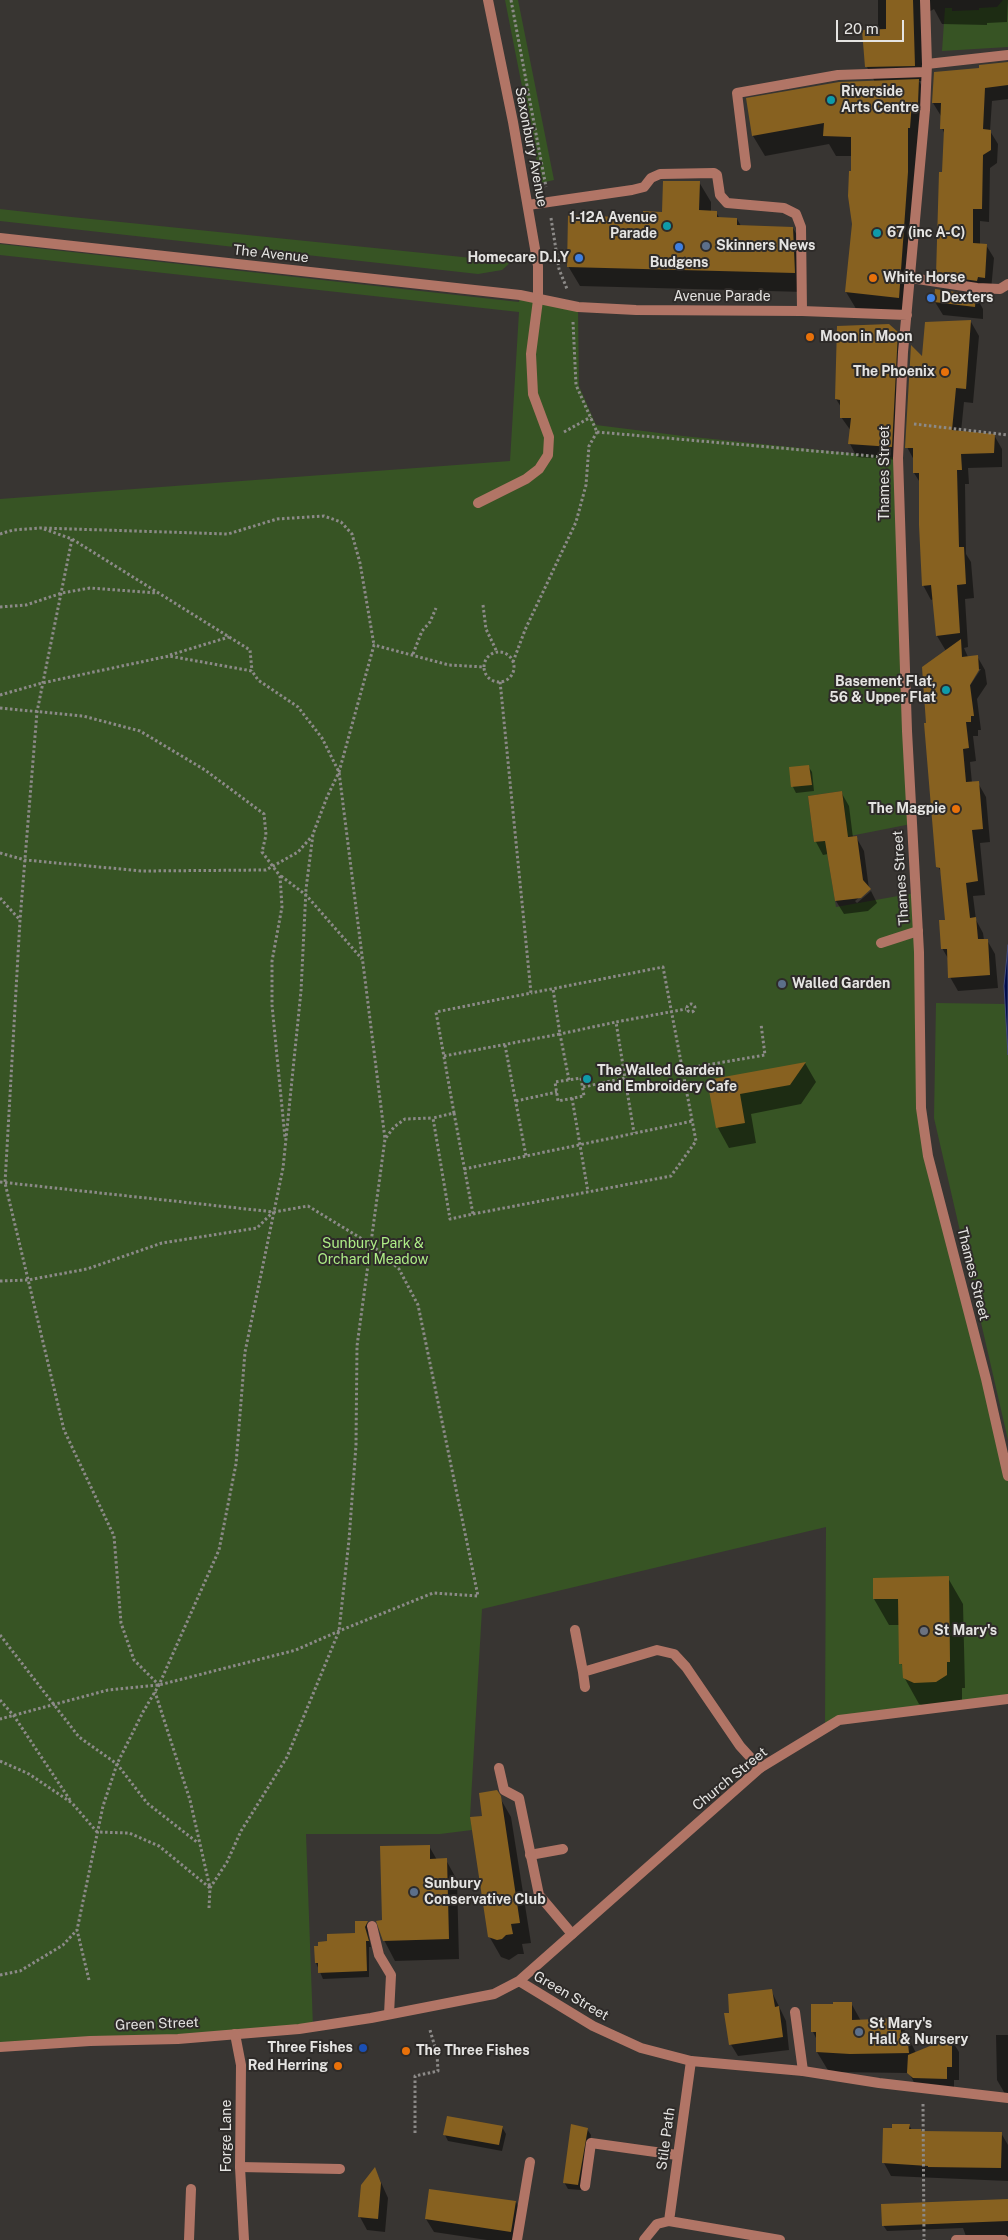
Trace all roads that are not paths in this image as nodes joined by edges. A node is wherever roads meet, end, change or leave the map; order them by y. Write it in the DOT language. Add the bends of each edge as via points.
graph roads {
  1 [pos="488,0"];
  2 [pos="925,0"];
  3 [pos="1008,55"];
  4 [pos="927,68"];
  5 [pos="746,166"];
  6 [pos="528,205"];
  7 [pos="0,238"];
  8 [pos="911,278"];
  9 [pos="1008,284"];
  10 [pos="538,300"];
  11 [pos="802,311"];
  12 [pos="907,315"];
  13 [pos="478,503"];
  14 [pos="918,931"];
  15 [pos="881,943"];
  16 [pos="1008,1476"];
  17 [pos="575,1630"];
  18 [pos="583,1672"];
  19 [pos="585,1688"];
  20 [pos="1008,1699"];
  21 [pos="499,1768"];
  22 [pos="760,1768"];
  23 [pos="563,1849"];
  24 [pos="530,1855"];
  25 [pos="372,1926"];
  26 [pos="572,1934"];
  27 [pos="519,1981"];
  28 [pos="795,2012"];
  29 [pos="389,2014"];
  30 [pos="235,2034"];
  31 [pos="0,2047"];
  32 [pos="691,2061"];
  33 [pos="802,2071"];
  34 [pos="1008,2098"];
  35 [pos="678,2155"];
  36 [pos="530,2162"];
  37 [pos="240,2167"];
  38 [pos="340,2170"];
  39 [pos="585,2186"];
  40 [pos="191,2189"];
  41 [pos="669,2221"];
  42 [pos="189,2240"];
  43 [pos="244,2240"];
  44 [pos="517,2240"];
  45 [pos="644,2240"];
  46 [pos="780,2240"];
  47 [pos="956,2240"];
  48 [pos="1004,2240"];
  1 -- 6 [label="street, Saxonbury Avenue"];
  2 -- 4 [label="street, Thames Street"];
  3 -- 4 [label="street"];
  4 -- 5 [label="street" via="838,75 737,93"];
  4 -- 8 [label="street, Thames Street"];
  6 -- 10 [label="street, Saxonbury Avenue" via="538,266"];
  6 -- 11 [label="street" via="632,190 660,174 710,171 717,175 720,195 727,203 784,208 796,214 801,227"];
  7 -- 10 [label="street, The Avenue" via="520,295"];
  8 -- 9 [label="street" via="977,288 1000,289"];
  8 -- 12 [label="street, Thames Street"];
  10 -- 11 [label="street, Avenue Parade" via="636,310"];
  10 -- 13 [label="street, Saxonbury Avenue" via="532,354 533,394 548,441 548,455 539,469 526,479"];
  11 -- 12 [label="street, Avenue Parade"];
  12 -- 14 [label="street, Thames Street" via="898,458 906,721"];
  14 -- 15 [label="street"];
  14 -- 16 [label="street, Thames Street" via="922,1108 928,1156"];
  17 -- 18 [label="street"];
  18 -- 19 [label="street"];
  18 -- 22 [label="street" via="658,1650 674,1654 740,1746"];
  20 -- 22 [label="street, Church Street" via="839,1720"];
  21 -- 24 [label="street" via="504,1790 519,1798"];
  22 -- 26 [label="street, Church Street"];
  23 -- 24 [label="street"];
  24 -- 26 [label="street" via="538,1895"];
  25 -- 29 [label="street" via="379,1955 390,1975"];
  26 -- 27 [label="street, Church Street"];
  27 -- 29 [label="street, Green Street" via="494,1994"];
  27 -- 32 [label="street, Green Street" via="601,2030 641,2048"];
  28 -- 33 [label="street"];
  29 -- 30 [label="street, Green Street" via="313,2028"];
  30 -- 31 [label="street, Green Street"];
  30 -- 37 [label="street, Forge Lane" via="241,2066"];
  32 -- 33 [label="street, Green Street"];
  32 -- 35 [label="street, Stile Path"];
  33 -- 34 [label="street, Green Street"];
  35 -- 39 [label="street" via="591,2143"];
  35 -- 41 [label="street, Stile Path"];
  36 -- 44 [label="street"];
  37 -- 38 [label="street"];
  37 -- 43 [label="street, Forge Lane"];
  40 -- 42 [label="street"];
  41 -- 45 [label="street" via="657,2224"];
  41 -- 46 [label="street"];
  47 -- 48 [label="street"];
}
